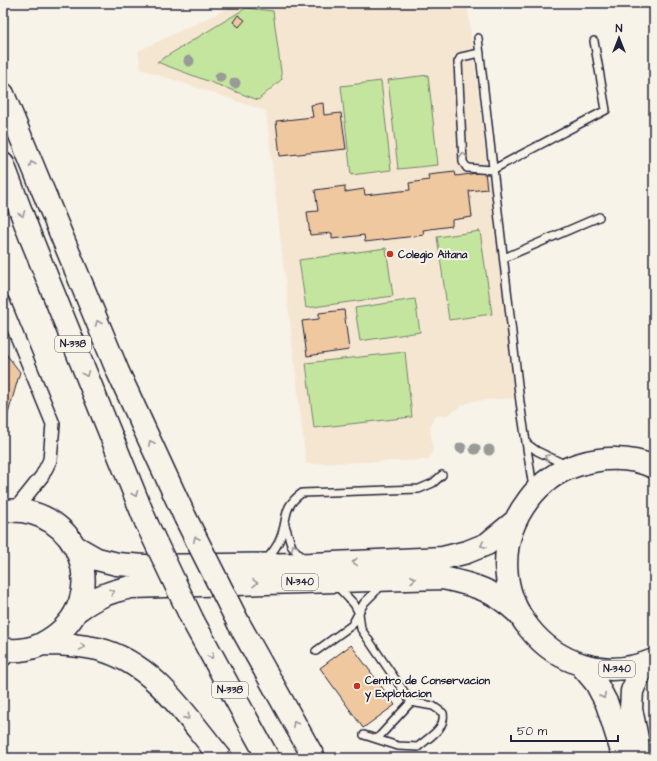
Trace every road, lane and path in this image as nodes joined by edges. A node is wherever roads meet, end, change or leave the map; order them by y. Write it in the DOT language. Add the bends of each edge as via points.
graph roads {
  1 [pos="478,38"];
  2 [pos="594,41"];
  3 [pos="480,53"];
  4 [pos="3,94"];
  5 [pos="3,164"];
  6 [pos="492,170"];
  7 [pos="599,217"];
  8 [pos="504,258"];
  9 [pos="3,302"];
  10 [pos="526,443"];
  11 [pos="571,466"];
  12 [pos="654,467"];
  13 [pos="442,475"];
  14 [pos="534,492"];
  15 [pos="8,511"];
  16 [pos="514,522"];
  17 [pos="285,525"];
  18 [pos="76,547"];
  19 [pos="262,564"];
  20 [pos="311,564"];
  21 [pos="388,580"];
  22 [pos="333,582"];
  23 [pos="78,610"];
  24 [pos="359,613"];
  25 [pos="518,613"];
  26 [pos="44,644"];
  27 [pos="12,649"];
  28 [pos="316,651"];
  29 [pos="649,662"];
  30 [pos="3,664"];
  31 [pos="580,664"];
  32 [pos="411,702"];
  33 [pos="364,735"];
  34 [pos="377,739"];
  35 [pos="221,758"];
  36 [pos="268,758"];
  37 [pos="314,758"];
  38 [pos="624,758"];
  39 [pos="641,758"];
  1 -- 3 [label="lane"];
  2 -- 6 [label="lane" via="606,110"];
  3 -- 6 [label="lane"];
  6 -- 3 [label="lane, one-way" via="467,168 463,162 458,62 461,57"];
  37 -- 4 [label="highway, N-338, one-way, bridge" via="239,624 185,517 118,372"];
  5 -- 36 [label="highway, N-338, one-way, bridge" via="146,522 193,621"];
  6 -- 8 [label="lane"];
  7 -- 8 [label="lane"];
  8 -- 10 [label="lane"];
  9 -- 15 [label="street" via="53,424 50,460 42,476"];
  11 -- 10 [label="lane, one-way" via="543,455"];
  10 -- 14 [label="lane"];
  11 -- 12 [label="highway, N-340" via="611,458 632,460"];
  11 -- 14 [label="highway, N-340" via="557,473"];
  13 -- 17 [label="lane" via="433,483 419,489 302,493 291,501 286,512"];
  14 -- 16 [label="highway, N-340"];
  15 -- 18 [label="highway, N-340" via="38,514 66,533"];
  16 -- 20 [label="highway, N-340, one-way" via="487,544 443,558"];
  16 -- 25 [label="highway, N-340" via="506,565 511,596"];
  17 -- 19 [label="lane" via="277,546"];
  20 -- 17 [label="lane, one-way" via="299,556 292,547"];
  18 -- 19 [label="highway, N-340" via="97,559 117,564"];
  18 -- 23 [label="highway, N-340" via="82,562 84,578 83,595"];
  19 -- 20 [label="highway, N-340"];
  21 -- 22 [label="highway, N-340"];
  21 -- 24 [label="lane" via="371,594"];
  21 -- 25 [label="highway, N-340, one-way" via="443,578 464,583 485,589 505,601"];
  23 -- 22 [label="highway, N-340, one-way" via="108,592 131,586"];
  22 -- 24 [label="lane"];
  23 -- 26 [label="highway, N-340" via="58,635"];
  24 -- 28 [label="lane" via="352,625"];
  24 -- 32 [label="lane" via="362,629"];
  25 -- 31 [label="highway, N-340" via="529,630 544,645"];
  26 -- 27 [label="highway, N-340"];
  26 -- 35 [label="highway, one-way" via="99,650 138,667 156,680"];
  27 -- 30 [label="lane"];
  29 -- 31 [label="highway, N-340" via="623,669 601,669"];
  29 -- 39 [label="highway" via="632,691 631,703 636,742"];
  31 -- 38 [label="highway, one-way" via="596,683 607,704"];
  32 -- 34 [label="lane"];
  32 -- 34 [label="lane" via="433,706 443,713 444,720 440,728 418,747 398,746"];
  33 -- 34 [label="lane"];
}
